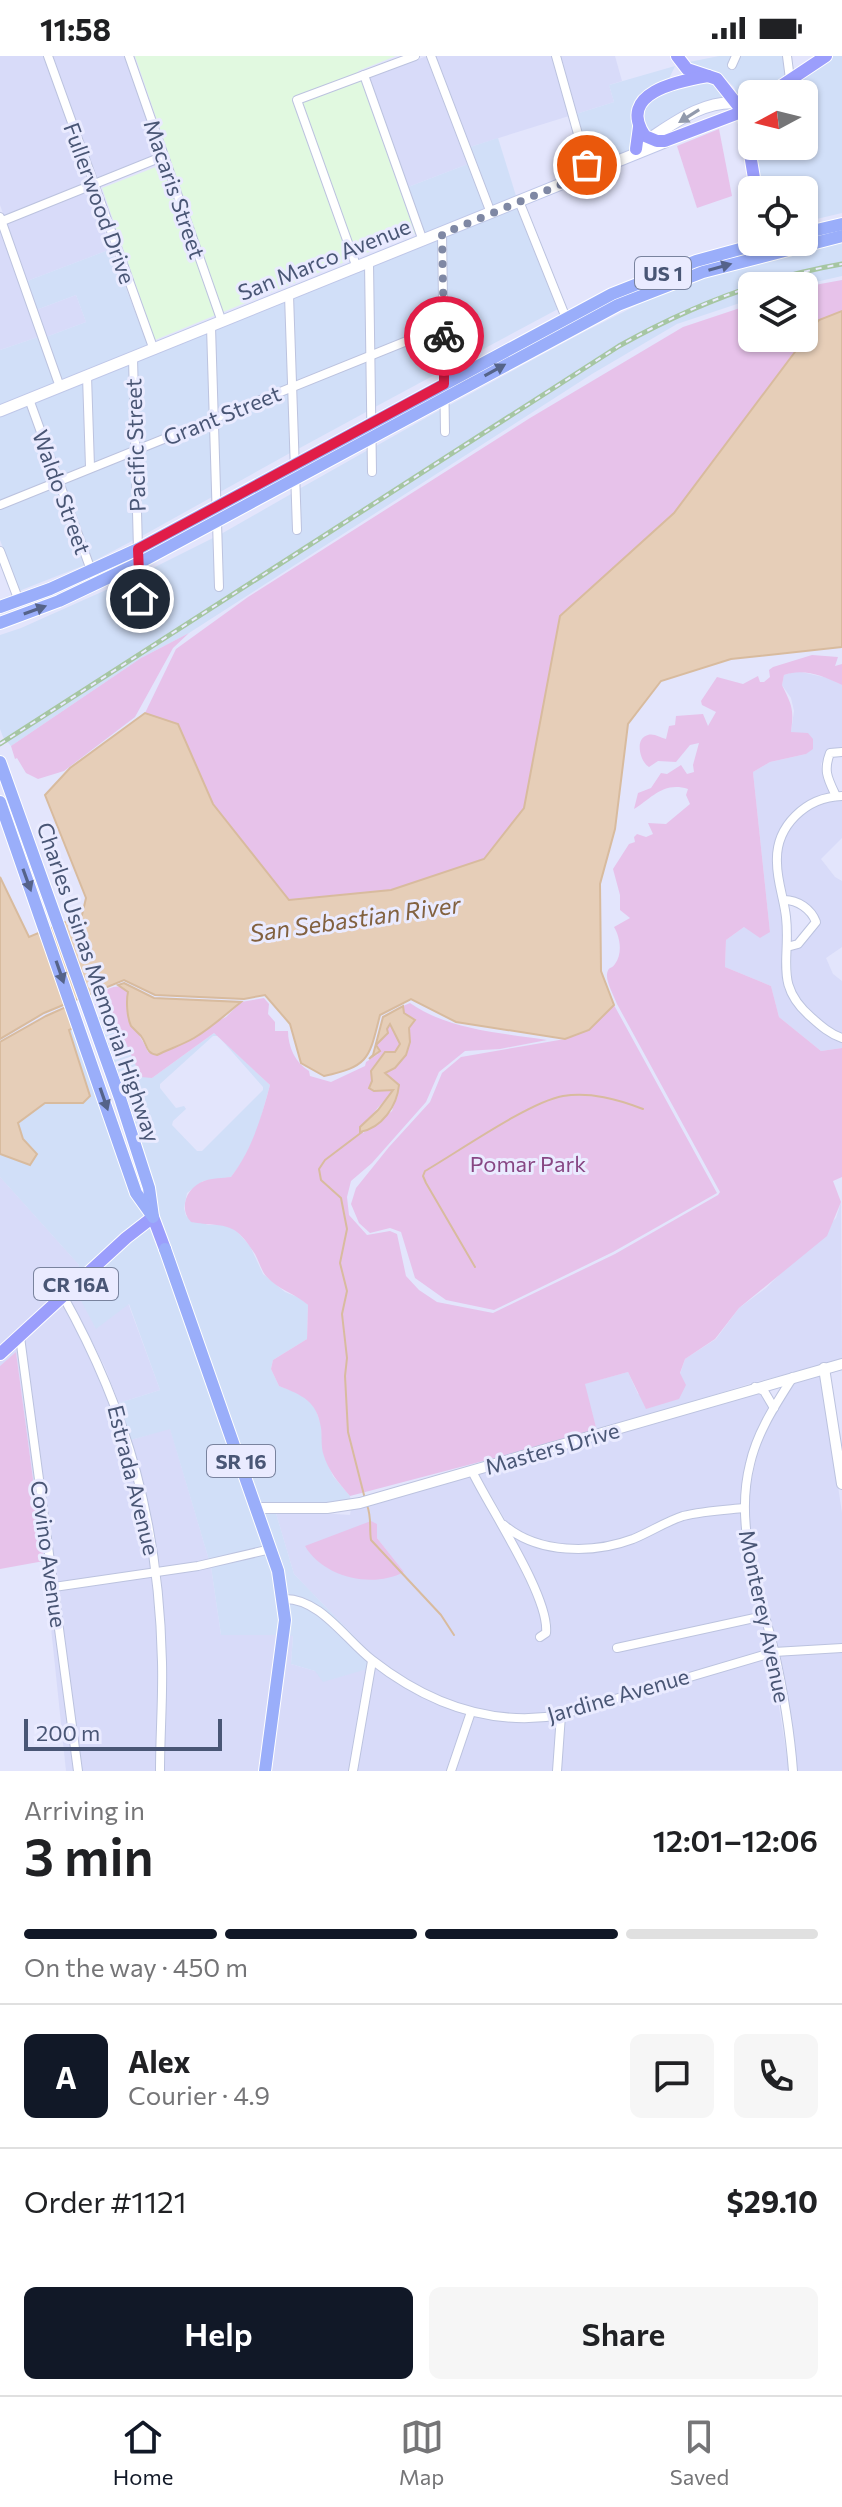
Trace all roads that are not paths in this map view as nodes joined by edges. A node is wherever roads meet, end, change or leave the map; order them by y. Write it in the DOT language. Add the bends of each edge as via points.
graph roads {
  1 [pos="48,56"];
  2 [pos="129,56"];
  3 [pos="415,56"];
  4 [pos="431,56"];
  5 [pos="556,56"];
  6 [pos="676,56"];
  7 [pos="787,56"];
  8 [pos="826,56"];
  9 [pos="364,75"];
  10 [pos="708,76"];
  11 [pos="790,79"];
  12 [pos="670,86"];
  13 [pos="738,100"];
  14 [pos="738,103"];
  15 [pos="738,104"];
  16 [pos="716,121"];
  17 [pos="639,127"];
  18 [pos="738,130"];
  19 [pos="650,139"];
  20 [pos="665,141"];
  21 [pos="634,152"];
  22 [pos="164,156"];
  23 [pos="589,173"];
  24 [pos="93,184"];
  25 [pos="519,201"];
  26 [pos="491,213"];
  27 [pos="0,220"];
  28 [pos="842,224"];
  29 [pos="818,230"];
  30 [pos="442,234"];
  31 [pos="842,236"];
  32 [pos="818,239"];
  33 [pos="423,241"];
  34 [pos="738,251"];
  35 [pos="369,263"];
  36 [pos="357,268"];
  37 [pos="289,295"];
  38 [pos="568,323"];
  39 [pos="216,324"];
  40 [pos="444,326"];
  41 [pos="154,350"];
  42 [pos="371,355"];
  43 [pos="133,358"];
  44 [pos="87,376"];
  45 [pos="444,384"];
  46 [pos="60,387"];
  47 [pos="293,387"];
  48 [pos="444,398"];
  49 [pos="29,399"];
  50 [pos="0,411"];
  51 [pos="215,418"];
  52 [pos="372,430"];
  53 [pos="445,432"];
  54 [pos="135,450"];
  55 [pos="294,465"];
  56 [pos="90,467"];
  57 [pos="372,472"];
  58 [pos="295,479"];
  59 [pos="59,480"];
  60 [pos="0,505"];
  61 [pos="216,514"];
  62 [pos="297,530"];
  63 [pos="138,549"];
  64 [pos="0,551"];
  65 [pos="139,563"];
  66 [pos="92,571"];
  67 [pos="96,584"];
  68 [pos="219,587"];
  69 [pos="19,601"];
  70 [pos="0,607"];
  71 [pos="0,623"];
  72 [pos="140,627"];
  73 [pos="842,752"];
  74 [pos="0,762"];
  75 [pos="839,796"];
  76 [pos="0,802"];
  77 [pos="784,900"];
  78 [pos="48,917"];
  79 [pos="787,947"];
  80 [pos="842,1038"];
  81 [pos="153,1217"];
  82 [pos="165,1249"];
  83 [pos="63,1296"];
  84 [pos="20,1337"];
  85 [pos="0,1354"];
  86 [pos="842,1364"];
  87 [pos="824,1368"];
  88 [pos="793,1376"];
  89 [pos="754,1387"];
  90 [pos="774,1408"];
  91 [pos="841,1467"];
  92 [pos="472,1471"];
  93 [pos="842,1484"];
  94 [pos="258,1508"];
  95 [pos="744,1508"];
  96 [pos="504,1525"];
  97 [pos="272,1549"];
  98 [pos="156,1572"];
  99 [pos="54,1587"];
  100 [pos="283,1599"];
  101 [pos="764,1616"];
  102 [pos="543,1635"];
  103 [pos="617,1648"];
  104 [pos="842,1648"];
  105 [pos="774,1652"];
  106 [pos="372,1661"];
  107 [pos="471,1712"];
  108 [pos="561,1715"];
  109 [pos="78,1771"];
  110 [pos="160,1771"];
  111 [pos="265,1771"];
  112 [pos="353,1771"];
  113 [pos="451,1771"];
  114 [pos="557,1771"];
  115 [pos="793,1771"];
  1 -- 24 [label="street, Fullerwood Drive"];
  2 -- 22 [label="street, Macaris Street"];
  3 -- 9 [label="street"];
  4 -- 26 [label="street"];
  5 -- 23 [label="street"];
  6 -- 10 [label="main road" via="687,69"];
  6 -- 12 [label="main road" via="678,74"];
  7 -- 11 [label="street"];
  8 -- 11 [label="main road"];
  9 -- 33 [label="street"];
  9 -- 36 [label="street" via="297,100"];
  10 -- 12 [label="main road"];
  10 -- 13 [label="main road"];
  12 -- 17 [label="main road" via="639,103"];
  14 -- 19 [label="main road, one-way" via="705,106"];
  15 -- 16 [label="main road"];
  16 -- 18 [label="main road" via="734,123"];
  16 -- 20 [label="main road, San Marco Avenue"];
  17 -- 19 [label="main road"];
  17 -- 21 [label="main road"];
  19 -- 20 [label="main road"];
  19 -- 21 [label="main road"];
  20 -- 21 [label="main road, San Marco Avenue"];
  21 -- 23 [label="main road, San Marco Avenue"];
  22 -- 24 [label="street"];
  22 -- 39 [label="street, Macaris Street"];
  23 -- 25 [label="main road, San Marco Avenue"];
  24 -- 27 [label="street"];
  24 -- 41 [label="street, Fullerwood Drive"];
  25 -- 26 [label="main road, San Marco Avenue"];
  25 -- 38 [label="street"];
  26 -- 30 [label="main road, San Marco Avenue"];
  27 -- 46 [label="street"];
  28 -- 29 [label="highway"];
  30 -- 33 [label="main road, San Marco Avenue"];
  30 -- 40 [label="street"];
  31 -- 32 [label="highway, US 1"];
  33 -- 35 [label="main road, San Marco Avenue"];
  34 -- 38 [label="highway, US 1" via="654,276"];
  35 -- 36 [label="main road, San Marco Avenue"];
  35 -- 42 [label="street"];
  36 -- 37 [label="main road, San Marco Avenue"];
  37 -- 39 [label="main road, San Marco Avenue"];
  37 -- 47 [label="street"];
  38 -- 45 [label="highway, US 1"];
  48 -- 38 [label="highway, US 1, one-way"];
  39 -- 41 [label="main road, San Marco Avenue"];
  39 -- 51 [label="street, Macaris Street"];
  40 -- 42 [label="street, Grant Street"];
  40 -- 45 [label="street"];
  41 -- 43 [label="main road, San Marco Avenue"];
  42 -- 47 [label="street, Grant Street"];
  42 -- 52 [label="street"];
  43 -- 44 [label="main road, San Marco Avenue"];
  43 -- 54 [label="street, Pacific Street"];
  44 -- 46 [label="main road, San Marco Avenue"];
  44 -- 56 [label="street"];
  45 -- 48 [label="street"];
  45 -- 52 [label="highway, US 1"];
  46 -- 49 [label="main road, San Marco Avenue"];
  47 -- 51 [label="street, Grant Street"];
  47 -- 55 [label="street"];
  48 -- 52 [label="highway, US 1"];
  48 -- 53 [label="street"];
  49 -- 50 [label="main road, San Marco Avenue"];
  49 -- 59 [label="street, Waldo Street"];
  51 -- 54 [label="street, Grant Street"];
  51 -- 61 [label="street, Macaris Street"];
  52 -- 55 [label="highway, US 1"];
  52 -- 57 [label="street"];
  52 -- 58 [label="highway, US 1"];
  54 -- 56 [label="street, Grant Street"];
  54 -- 63 [label="street, Pacific Street"];
  55 -- 58 [label="street"];
  55 -- 61 [label="highway, US 1"];
  56 -- 59 [label="street, Grant Street"];
  58 -- 61 [label="highway, US 1"];
  58 -- 62 [label="street"];
  59 -- 60 [label="street, Grant Street"];
  59 -- 66 [label="street, Waldo Street"];
  61 -- 63 [label="highway, US 1"];
  61 -- 65 [label="highway, US 1"];
  61 -- 68 [label="street, Macaris Street"];
  63 -- 65 [label="street, Pacific Street"];
  63 -- 66 [label="highway, US 1"];
  64 -- 69 [label="street"];
  65 -- 67 [label="highway, US 1"];
  65 -- 72 [label="street, Pacific Street"];
  66 -- 67 [label="street, Waldo Street"];
  66 -- 69 [label="highway, US 1"];
  71 -- 67 [label="highway, US 1, one-way"];
  69 -- 70 [label="highway, US 1"];
  73 -- 75 [label="street" via="830,753 825,765"];
  74 -- 78 [label="highway, Charles Usinas Memorial Highway / SR 16"];
  75 -- 77 [label="street" via="806,806 785,828 777,857"];
  76 -- 78 [label="highway, Charles Usinas Memorial Highway / SR 16, one-way"];
  77 -- 79 [label="street"];
  77 -- 79 [label="street" via="798,902 816,922 798,944"];
  78 -- 81 [label="highway, Charles Usinas Memorial Highway / SR 16" via="93,1021 144,1173"];
  78 -- 81 [label="highway, Charles Usinas Memorial Highway / SR 16, one-way" via="136,1193"];
  79 -- 80 [label="street" via="793,999 828,1032"];
  81 -- 82 [label="main road, Charles Usinas Memorial Highway / SR 16"];
  81 -- 83 [label="main road, CR 16A"];
  82 -- 94 [label="highway, Charles Usinas Memorial Highway / SR 16"];
  83 -- 84 [label="main road, CR 16A"];
  83 -- 98 [label="street, Estrada Avenue" via="120,1417 140,1483"];
  84 -- 85 [label="main road, CR 16A"];
  84 -- 99 [label="street, Covino Avenue"];
  86 -- 87 [label="street, Masters Drive"];
  87 -- 88 [label="street, Masters Drive"];
  87 -- 91 [label="street"];
  88 -- 89 [label="street, Masters Drive"];
  88 -- 90 [label="street, Monterey Avenue"];
  89 -- 90 [label="street" via="764,1391"];
  89 -- 92 [label="street, Masters Drive"];
  90 -- 95 [label="street, Monterey Avenue" via="750,1463"];
  91 -- 93 [label="street"];
  92 -- 94 [label="street, Masters Drive" via="366,1502"];
  92 -- 96 [label="street"];
  94 -- 97 [label="highway, Charles Usinas Memorial Highway / SR 16"];
  95 -- 96 [label="street" via="683,1517 622,1543 582,1550 535,1541"];
  95 -- 101 [label="street, Monterey Avenue"];
  96 -- 102 [label="street" via="547,1624"];
  97 -- 98 [label="street"];
  97 -- 100 [label="highway, Charles Usinas Memorial Highway / SR 16"];
  98 -- 99 [label="street"];
  98 -- 110 [label="street, Estrada Avenue" via="162,1663"];
  99 -- 109 [label="street, Covino Avenue"];
  100 -- 106 [label="street, Jardine Avenue" via="315,1609"];
  100 -- 111 [label="highway, Charles Usinas Memorial Highway / SR 16" via="285,1620"];
  101 -- 103 [label="street"];
  101 -- 105 [label="street, Monterey Avenue"];
  104 -- 105 [label="street, Jardine Avenue"];
  105 -- 108 [label="street, Jardine Avenue"];
  105 -- 115 [label="street, Monterey Avenue"];
  106 -- 107 [label="street, Jardine Avenue" via="419,1692"];
  106 -- 112 [label="street"];
  107 -- 108 [label="street, Jardine Avenue" via="515,1719"];
  107 -- 113 [label="street"];
  108 -- 114 [label="street"];
}
